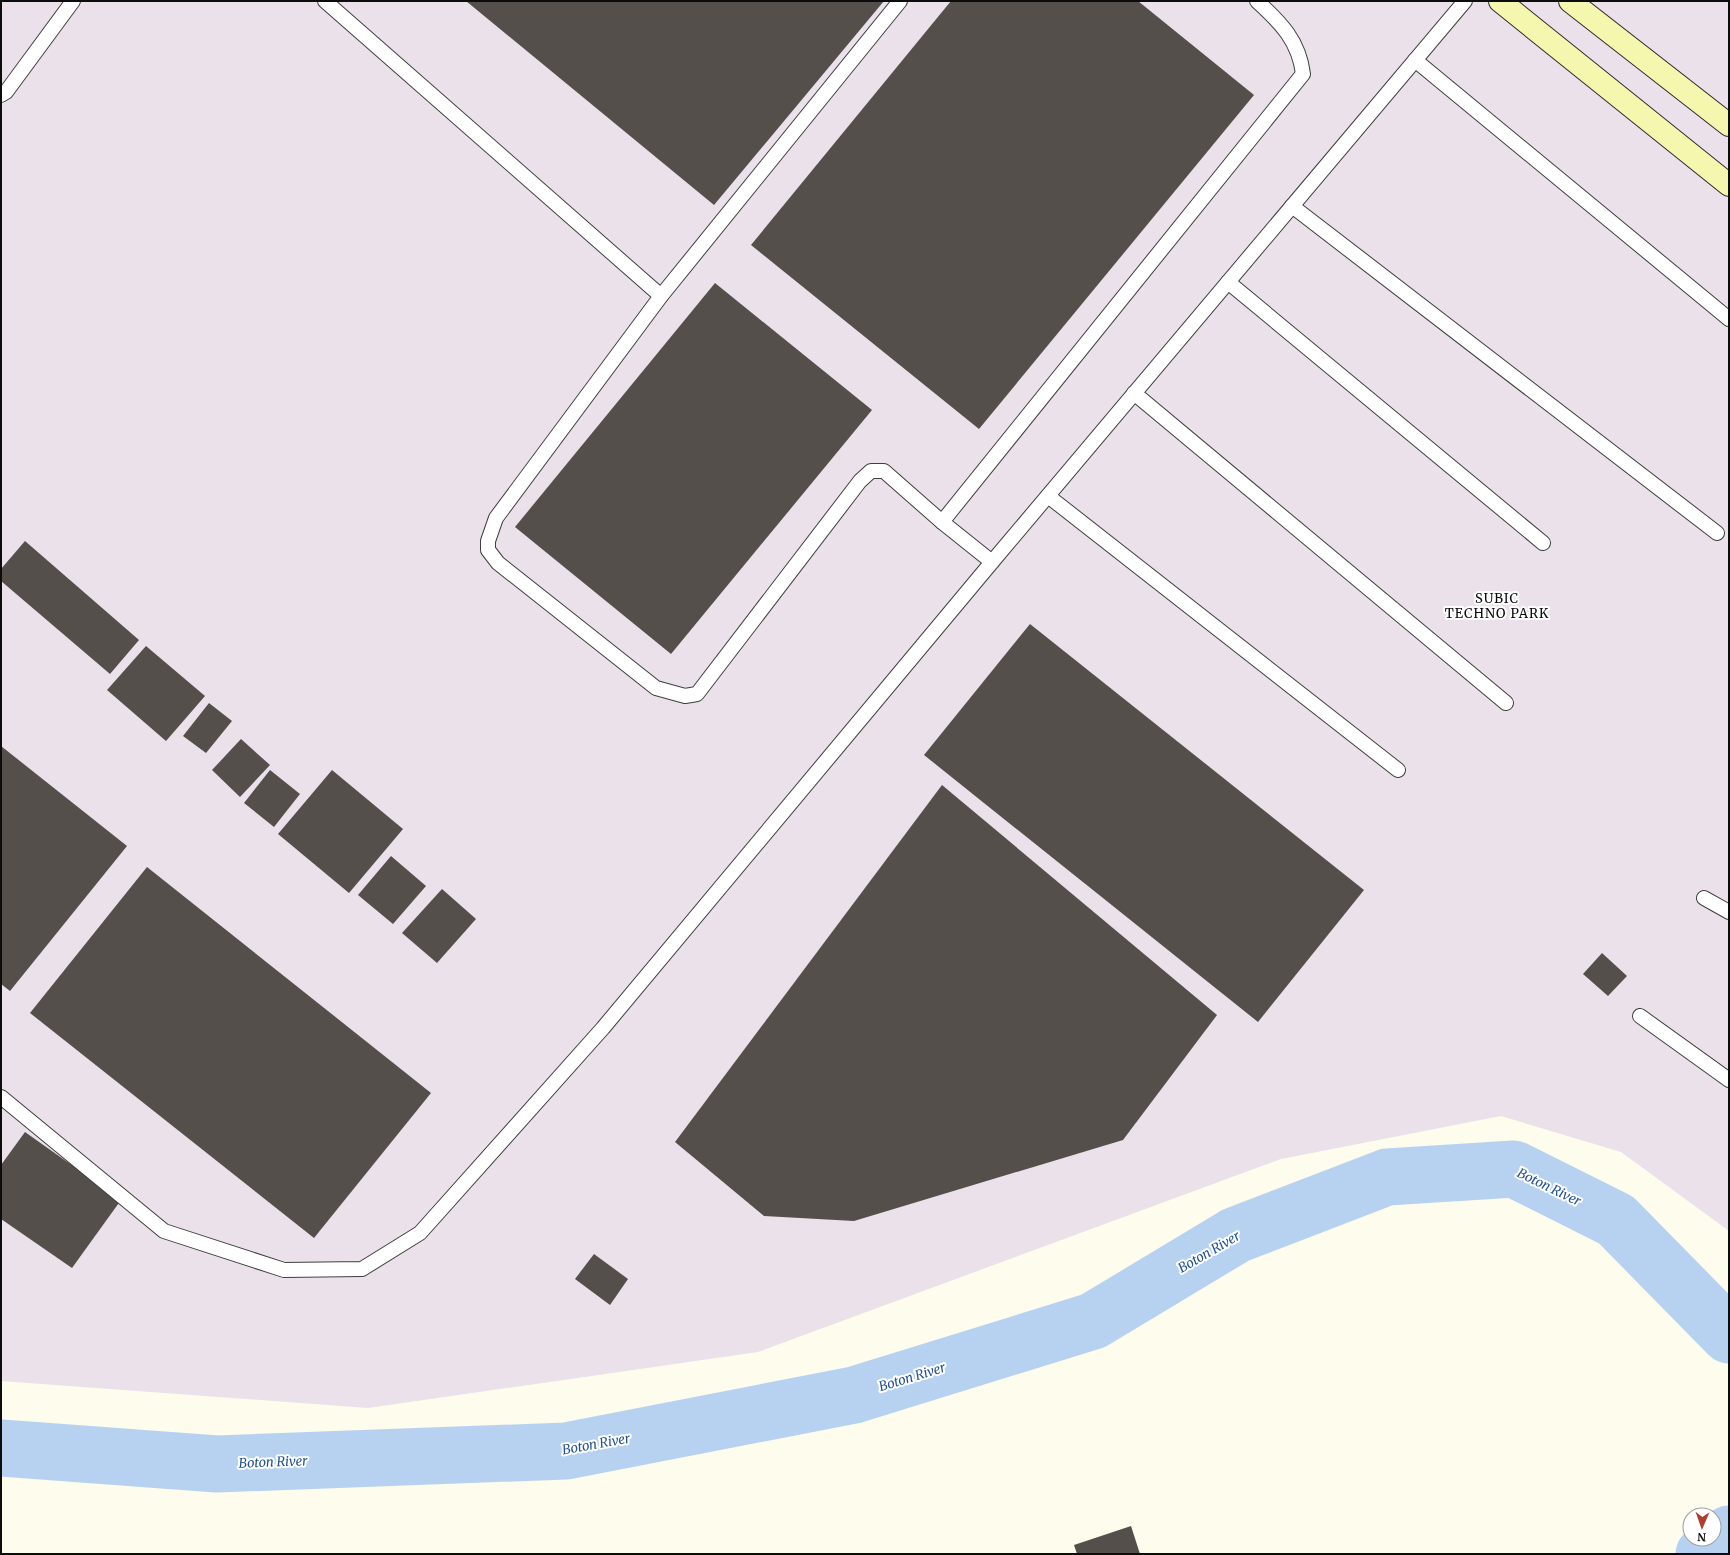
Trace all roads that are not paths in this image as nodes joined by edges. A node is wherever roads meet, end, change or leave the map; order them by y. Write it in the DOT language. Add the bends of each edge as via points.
graph roads {
  1 [pos="73,1"];
  2 [pos="325,1"];
  3 [pos="900,1"];
  4 [pos="1257,1"];
  5 [pos="1465,1"];
  6 [pos="1500,1"];
  7 [pos="1570,1"];
  8 [pos="1415,60"];
  9 [pos="1,95"];
  10 [pos="1729,125"];
  11 [pos="1729,185"];
  12 [pos="1292,206"];
  13 [pos="1228,282"];
  14 [pos="661,296"];
  15 [pos="1729,319"];
  16 [pos="1134,393"];
  17 [pos="1048,496"];
  18 [pos="942,522"];
  19 [pos="1717,533"];
  20 [pos="1543,543"];
  21 [pos="992,562"];
  22 [pos="1506,702"];
  23 [pos="1398,770"];
  24 [pos="1704,898"];
  25 [pos="1729,912"];
  26 [pos="1640,1016"];
  27 [pos="1729,1080"];
  28 [pos="1,1097"];
  1 -- 9 [label="lane" via="9,88"];
  2 -- 14 [label="lane"];
  3 -- 14 [label="lane"];
  4 -- 18 [label="lane" via="1290,35 1301,57 1303,74"];
  5 -- 8 [label="lane"];
  6 -- 11 [label="street"];
  7 -- 10 [label="street"];
  8 -- 12 [label="lane"];
  8 -- 15 [label="lane"];
  12 -- 13 [label="lane"];
  12 -- 19 [label="lane"];
  13 -- 16 [label="lane"];
  13 -- 20 [label="lane"];
  14 -- 18 [label="lane" via="496,518 488,541 488,550 498,563 656,688 685,696 697,694 708,682 860,481 871,471 884,471"];
  16 -- 17 [label="lane"];
  16 -- 22 [label="lane"];
  17 -- 21 [label="lane"];
  17 -- 23 [label="lane"];
  18 -- 21 [label="lane"];
  21 -- 28 [label="lane" via="604,1028 420,1233 362,1269 284,1270 164,1231"];
  24 -- 25 [label="lane"];
  26 -- 27 [label="lane"];
}
